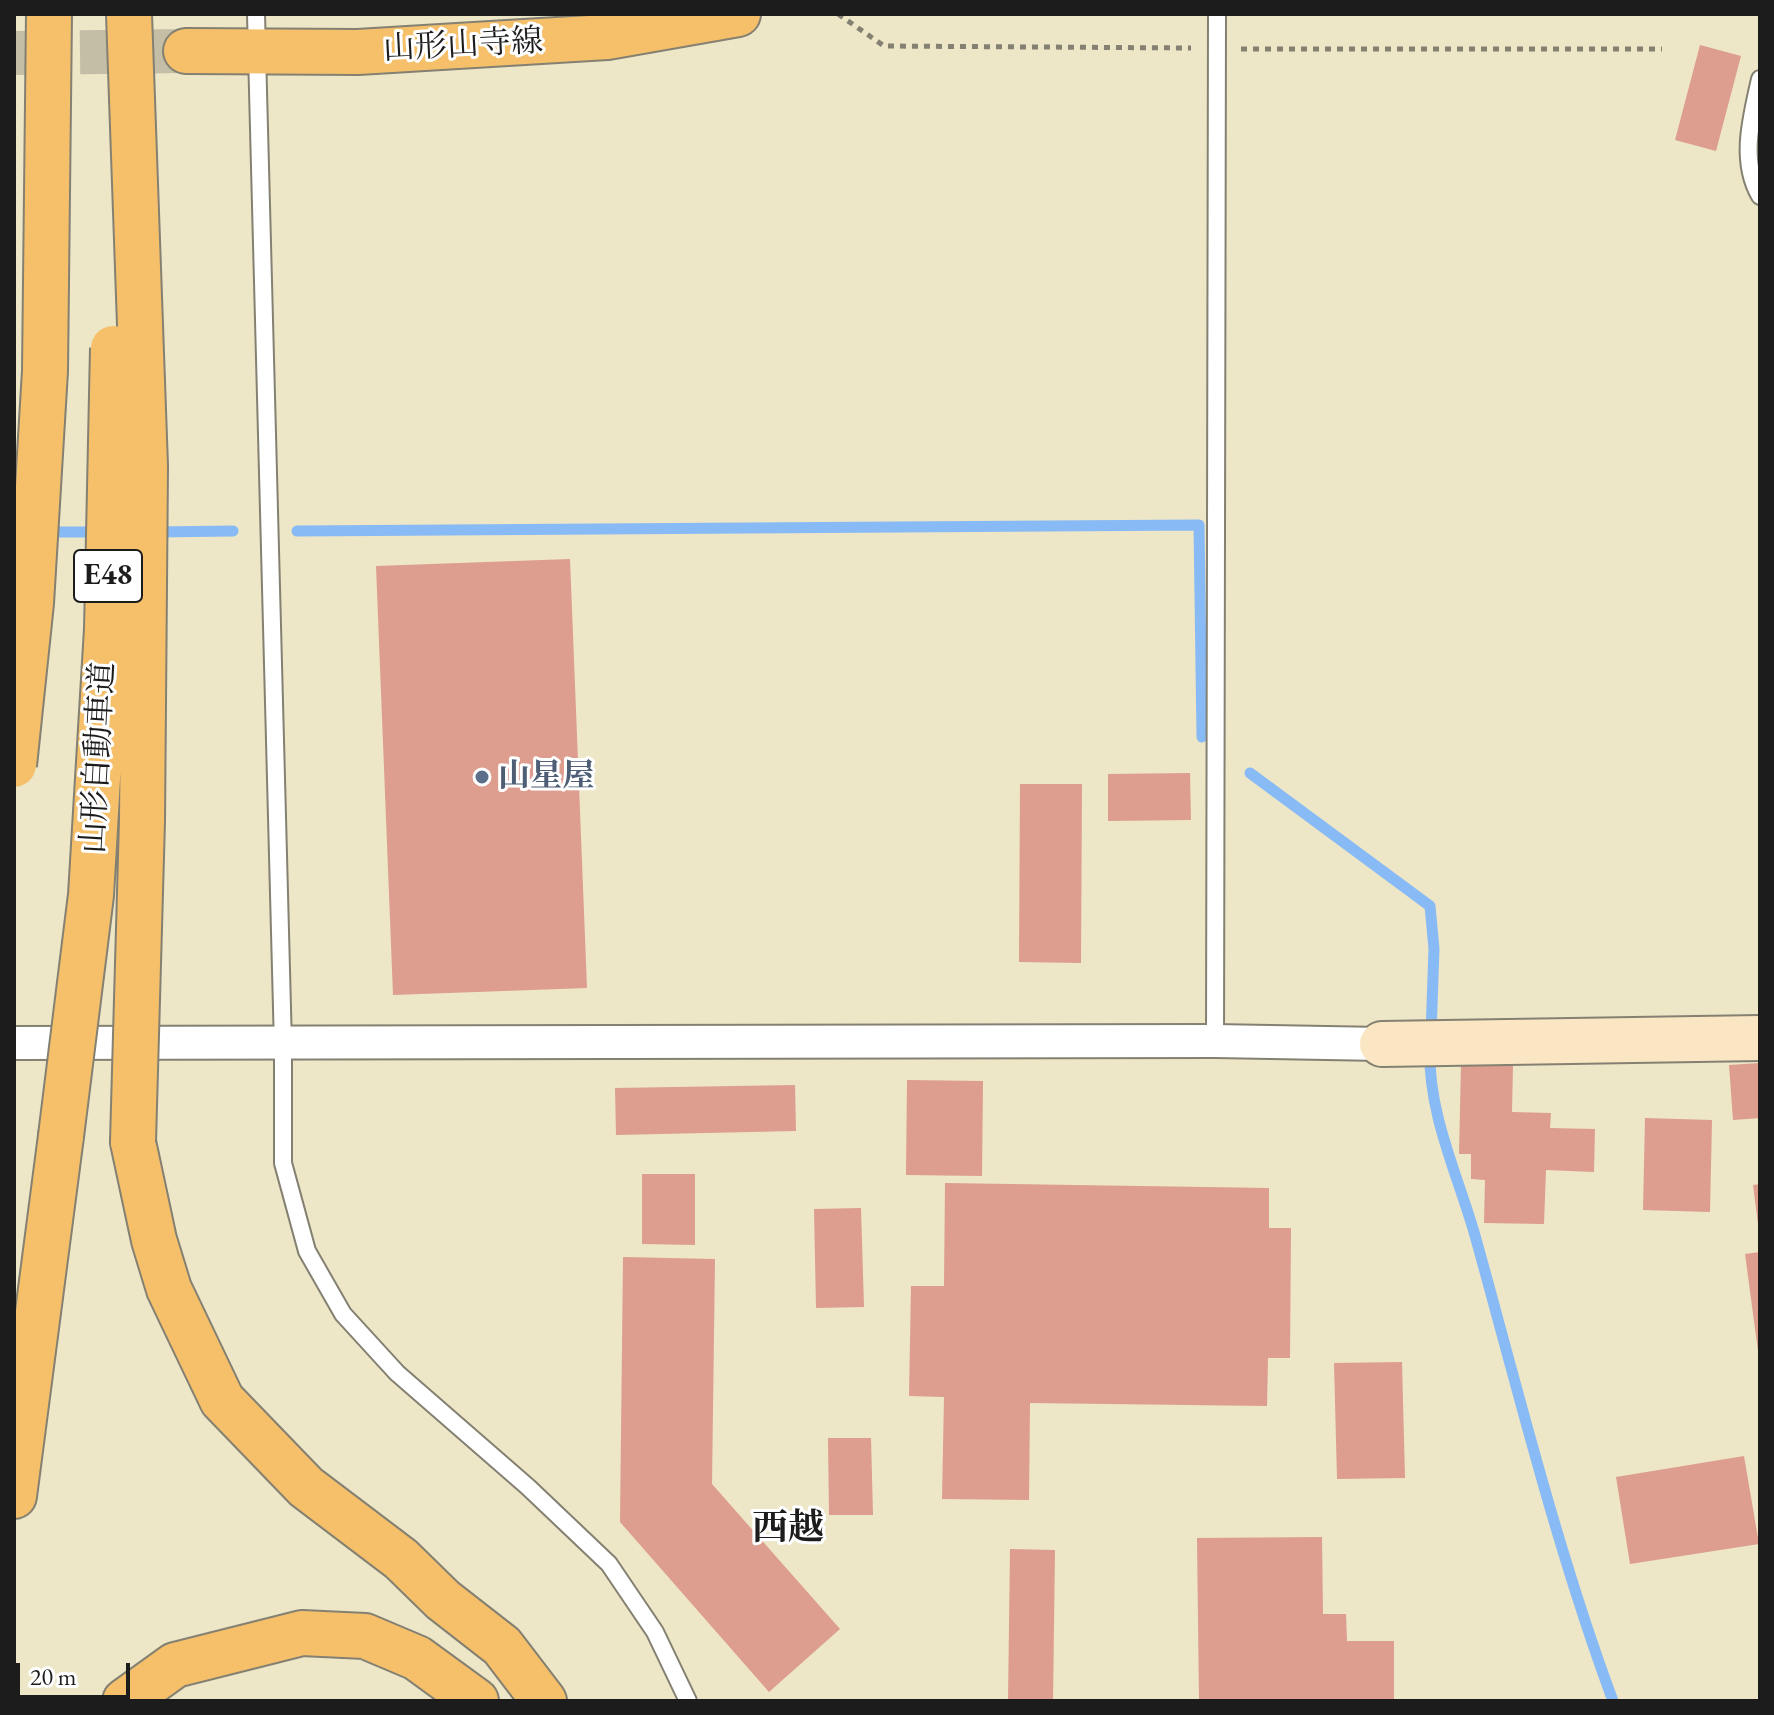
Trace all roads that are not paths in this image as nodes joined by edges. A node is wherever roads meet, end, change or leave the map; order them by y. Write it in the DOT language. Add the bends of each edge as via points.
graph roads {
  1 [pos="49,14"];
  2 [pos="121,14"];
  3 [pos="129,14"];
  4 [pos="738,14"];
  5 [pos="1217,14"];
  6 [pos="257,33"];
  7 [pos="186,51"];
  8 [pos="1760,79"];
  9 [pos="1760,196"];
  10 [pos="14,765"];
  11 [pos="1760,1038"];
  12 [pos="1215,1041"];
  13 [pos="14,1043"];
  14 [pos="1382,1044"];
  15 [pos="283,1046"];
  16 [pos="14,1496"];
  17 [pos="125,1701"];
  18 [pos="476,1701"];
  19 [pos="544,1701"];
  20 [pos="688,1701"];
  1 -- 10 [label="main road, E48, bridge" via="45,371 31,603"];
  2 -- 16 [label="main road, 山形自動車道 / E48, bridge" via="106,645 91,895"];
  3 -- 19 [label="main road, bridge" via="145,466 133,1142 154,1240 169,1289 222,1400 306,1487 502,1646"];
  4 -- 6 [label="main road, 山形山寺線" via="607,37 358,52"];
  5 -- 12 [label="lane"];
  6 -- 7 [label="main road, 山形山寺線"];
  6 -- 15 [label="lane"];
  8 -- 9 [label="lane" via="1747,141"];
  11 -- 14 [label="street"];
  12 -- 14 [label="street"];
  12 -- 15 [label="street"];
  13 -- 15 [label="street"];
  15 -- 20 [label="lane" via="283,1163 307,1251 343,1314 397,1373 609,1564 655,1632"];
  17 -- 18 [label="main road" via="175,1665 302,1633 365,1636 417,1658"];
}
